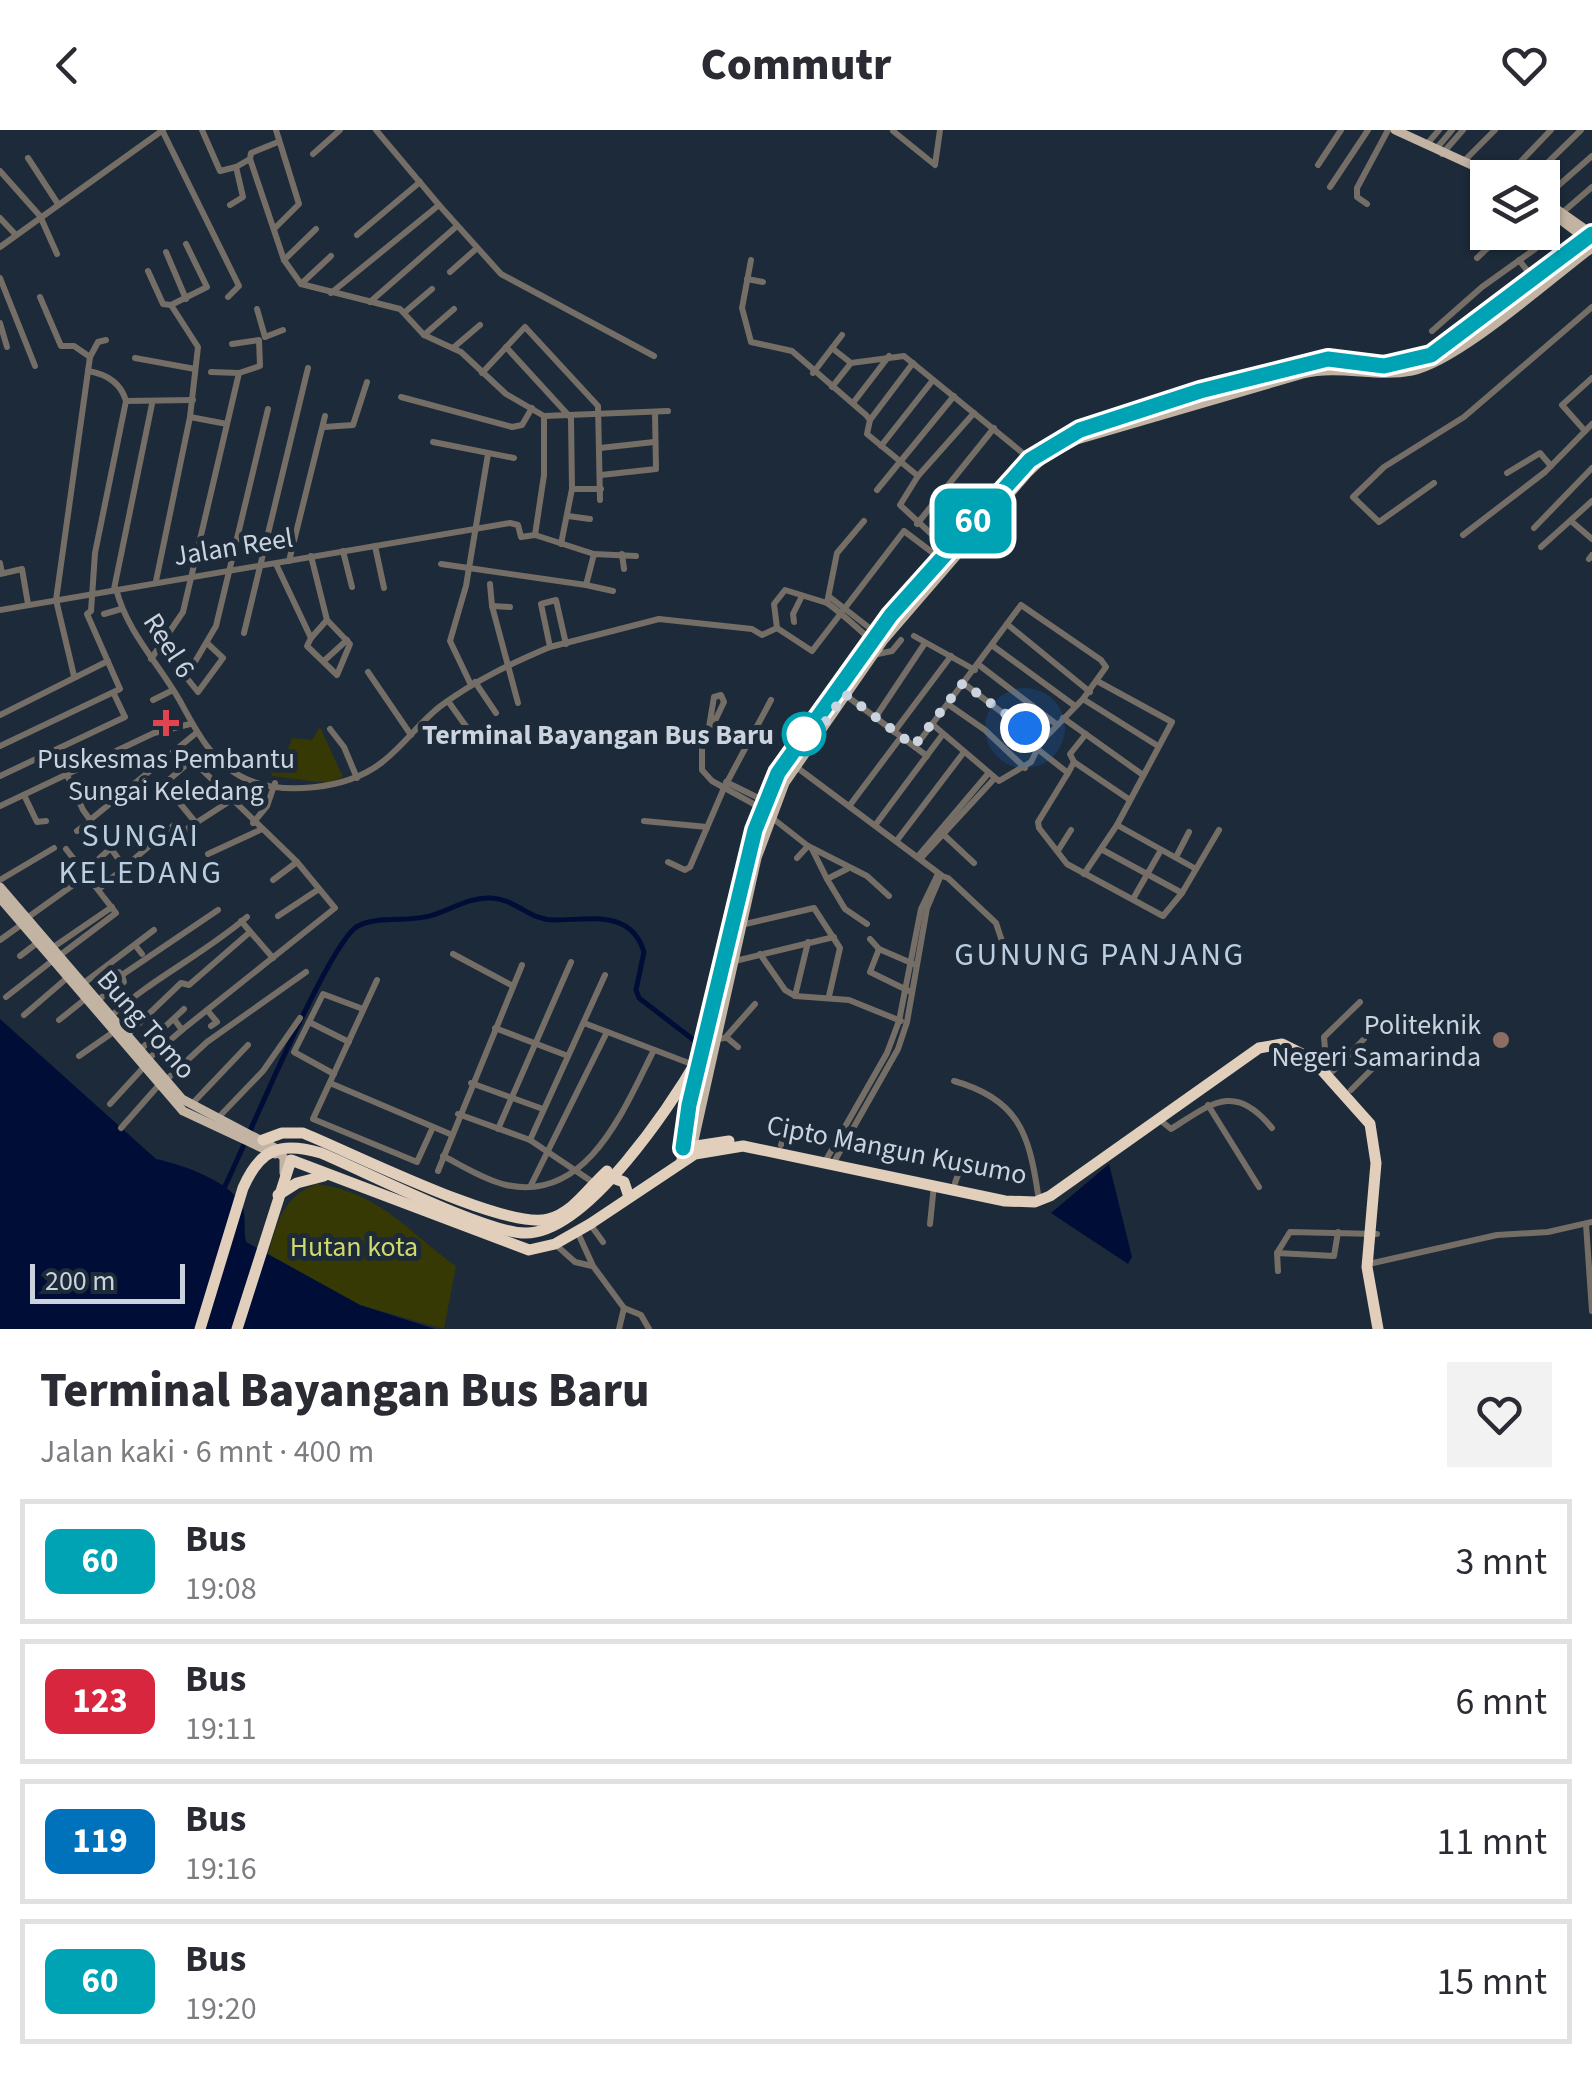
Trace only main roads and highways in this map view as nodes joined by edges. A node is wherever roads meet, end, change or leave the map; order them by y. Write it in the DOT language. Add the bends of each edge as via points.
graph roads {
  1 [pos="1393,131"];
  2 [pos="1437,150"];
  3 [pos="1470,164"];
  4 [pos="1470,167"];
  5 [pos="1560,215"];
  6 [pos="1590,241"];
  7 [pos="1158,409"];
  8 [pos="841,692"];
  9 [pos="766,809"];
  10 [pos="0,887"];
  11 [pos="0,898"];
  12 [pos="23,920"];
  13 [pos="54,955"];
  14 [pos="79,987"];
  15 [pos="90,999"];
  16 [pos="717,1013"];
  17 [pos="702,1052"];
  18 [pos="145,1065"];
  19 [pos="161,1084"];
  20 [pos="214,1123"];
  21 [pos="263,1140"];
  22 [pos="688,1152"];
  23 [pos="287,1159"];
  24 [pos="831,1159"];
  25 [pos="624,1160"];
  26 [pos="333,1176"];
  27 [pos="610,1178"];
  28 [pos="597,1186"];
  29 [pos="278,1195"];
  30 [pos="629,1197"];
  31 [pos="611,1209"];
  32 [pos="1373,1234"];
  33 [pos="200,1329"];
  34 [pos="237,1329"];
  35 [pos="1381,1329"];
  1 -- 2 [label="main road"];
  1 -- 2 [label="main road"];
  2 -- 3 [label="main road"];
  2 -- 4 [label="main road"];
  5 -- 6 [label="main road"];
  6 -- 7 [label="main road" via="1419,360 1384,366 1328,359"];
  6 -- 7 [label="main road" via="1428,367 1393,374 1332,368"];
  7 -- 8 [label="main road" via="1045,457"];
  7 -- 8 [label="main road" via="1080,430 1030,460 874,637"];
  8 -- 9 [label="main road"];
  8 -- 9 [label="main road" via="796,745"];
  9 -- 16 [label="main road"];
  9 -- 16 [label="main road"];
  10 -- 12 [label="main road, Bung Tomo"];
  11 -- 12 [label="main road, Bung Tomo"];
  12 -- 13 [label="main road, Bung Tomo"];
  12 -- 13 [label="main road, Bung Tomo"];
  13 -- 14 [label="main road, Bung Tomo"];
  13 -- 14 [label="main road, Bung Tomo"];
  14 -- 15 [label="main road, Bung Tomo"];
  15 -- 18 [label="main road, Bung Tomo"];
  15 -- 18 [label="main road, Bung Tomo"];
  16 -- 17 [label="main road"];
  16 -- 22 [label="main road" via="721,1038"];
  17 -- 22 [label="main road"];
  17 -- 25 [label="highway"];
  18 -- 19 [label="main road, Bung Tomo"];
  19 -- 20 [label="main road, Bung Tomo"];
  19 -- 20 [label="main road, Bung Tomo" via="182,1111"];
  20 -- 21 [label="main road, Bung Tomo"];
  20 -- 23 [label="main road, Bung Tomo"];
  21 -- 23 [label="main road, Bung Tomo"];
  21 -- 28 [label="highway" via="303,1133 531,1222 559,1216"];
  22 -- 24 [label="highway, Cipto Mangun Kusumo" via="751,1146"];
  22 -- 24 [label="highway, Cipto Mangun Kusumo" via="746,1140"];
  22 -- 30 [label="highway, Cipto Mangun Kusumo"];
  23 -- 26 [label="highway, Cipto Mangun Kusumo"];
  23 -- 29 [label="highway"];
  24 -- 32 [label="highway, Cipto Mangun Kusumo" via="1005,1201 1035,1202 1264,1045 1282,1044 1304,1053 1370,1124"];
  24 -- 32 [label="highway, Cipto Mangun Kusumo" via="1009,1196 1038,1194 1255,1044 1284,1040 1333,1071 1375,1121 1381,1144"];
  25 -- 27 [label="highway"];
  25 -- 28 [label="highway"];
  26 -- 29 [label="highway" via="306,1179"];
  26 -- 31 [label="highway, Cipto Mangun Kusumo" via="529,1250 555,1244"];
  27 -- 28 [label="highway"];
  27 -- 30 [label="highway" via="624,1182"];
  28 -- 31 [label="highway" via="611,1196"];
  28 -- 33 [label="highway" via="563,1222 529,1234 294,1145 262,1155 242,1188"];
  29 -- 34 [label="highway"];
  30 -- 31 [label="highway, Cipto Mangun Kusumo"];
  32 -- 35 [label="highway, Cipto Mangun Kusumo"];
  32 -- 35 [label="highway, Cipto Mangun Kusumo" via="1368,1277"];
}
